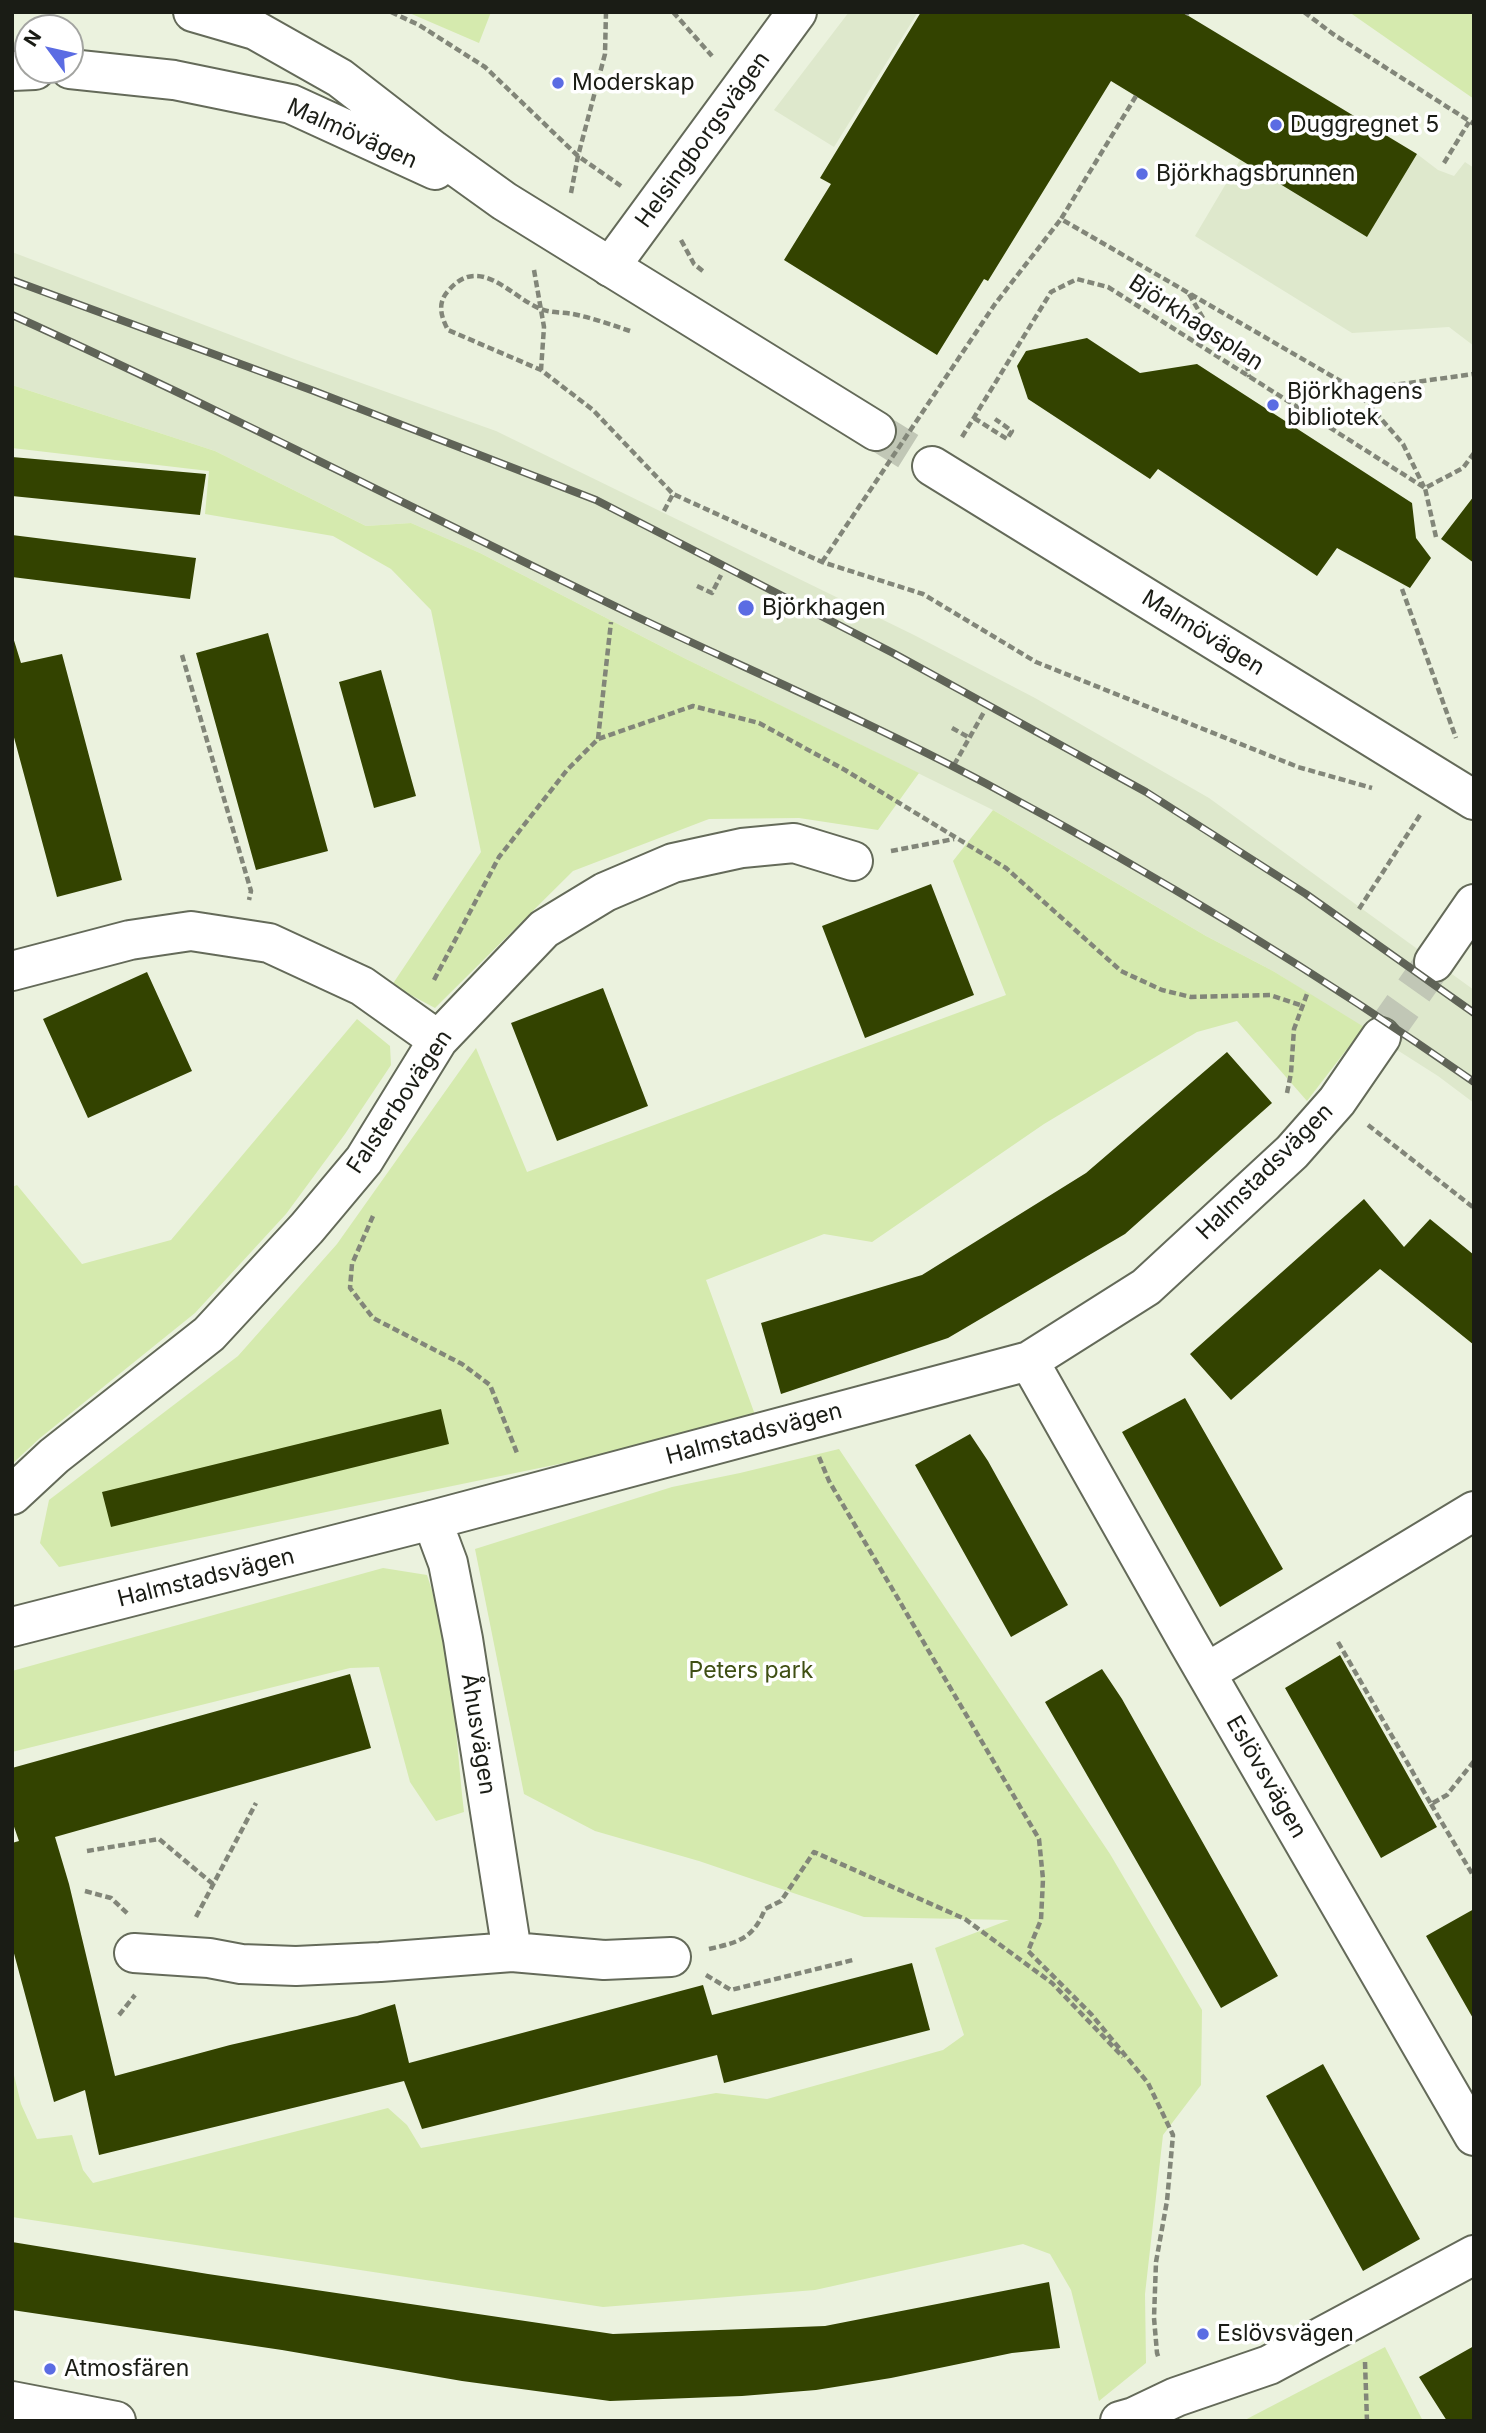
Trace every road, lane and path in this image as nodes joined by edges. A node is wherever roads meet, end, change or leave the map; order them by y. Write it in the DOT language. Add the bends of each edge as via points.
graph roads {
  1 [pos="193,12"];
  2 [pos="391,12"];
  3 [pos="606,12"];
  4 [pos="673,12"];
  5 [pos="797,12"];
  6 [pos="1304,12"];
  7 [pos="84,70"];
  8 [pos="741,88"];
  9 [pos="1136,96"];
  10 [pos="1472,123"];
  11 [pos="578,156"];
  12 [pos="1444,163"];
  13 [pos="504,201"];
  14 [pos="652,208"];
  15 [pos="1062,219"];
  16 [pos="531,258"];
  17 [pos="610,267"];
  18 [pos="712,278"];
  19 [pos="1189,294"];
  20 [pos="542,309"];
  21 [pos="622,320"];
  22 [pos="633,327"];
  23 [pos="541,370"];
  24 [pos="1474,374"];
  25 [pos="1249,378"];
  26 [pos="1356,390"];
  27 [pos="974,418"];
  28 [pos="995,419"];
  29 [pos="892,432"];
  30 [pos="937,448"];
  31 [pos="1474,453"];
  32 [pos="1425,488"];
  33 [pos="673,494"];
  34 [pos="664,511"];
  35 [pos="1436,537"];
  36 [pos="822,562"];
  37 [pos="721,575"];
  38 [pos="697,586"];
  39 [pos="1402,589"];
  40 [pos="611,622"];
  41 [pos="182,655"];
  42 [pos="984,712"];
  43 [pos="951,728"];
  44 [pos="598,738"];
  45 [pos="970,738"];
  46 [pos="1460,749"];
  47 [pos="954,765"];
  48 [pos="1379,790"];
  49 [pos="1474,800"];
  50 [pos="1419,816"];
  51 [pos="955,838"];
  52 [pos="853,861"];
  53 [pos="1474,904"];
  54 [pos="1359,909"];
  55 [pos="238,938"];
  56 [pos="1434,962"];
  57 [pos="12,971"];
  58 [pos="1307,994"];
  59 [pos="1303,1006"];
  60 [pos="426,1031"];
  61 [pos="1381,1037"];
  62 [pos="1337,1101"];
  63 [pos="1292,1152"];
  64 [pos="364,1160"];
  65 [pos="1474,1208"];
  66 [pos="1029,1361"];
  67 [pos="804,1421"];
  68 [pos="521,1463"];
  69 [pos="12,1495"];
  70 [pos="1474,1511"];
  71 [pos="432,1520"];
  72 [pos="1317,1605"];
  73 [pos="12,1627"];
  74 [pos="1206,1672"];
  75 [pos="1474,1761"];
  76 [pos="256,1803"];
  77 [pos="1431,1804"];
  78 [pos="87,1851"];
  79 [pos="1474,1877"];
  80 [pos="213,1884"];
  81 [pos="512,1952"];
  82 [pos="134,1953"];
  83 [pos="191,1956"];
  84 [pos="671,1957"];
  85 [pos="853,1960"];
  86 [pos="1147,2083"];
  87 [pos="1474,2136"];
  88 [pos="1474,2255"];
  89 [pos="1360,2316"];
  90 [pos="1176,2397"];
  91 [pos="12,2401"];
  92 [pos="116,2421"];
  93 [pos="1120,2421"];
  94 [pos="1367,2421"];
  1 -- 13 [label="street, Malmövägen" via="255,30 340,78"];
  2 -- 11 [label="path" via="419,24 485,67"];
  3 -- 11 [label="path" via="606,54"];
  4 -- 8 [label="path"];
  5 -- 8 [label="street, Helsingborgsvägen"];
  6 -- 10 [label="path"];
  7 -- 13 [label="street, Malmövägen" via="174,80 291,104"];
  8 -- 14 [label="street, Helsingborgsvägen"];
  9 -- 15 [label="path"];
  10 -- 12 [label="path"];
  11 -- 14 [label="path"];
  13 -- 17 [label="street, Malmövägen"];
  14 -- 17 [label="street, Helsingborgsvägen"];
  14 -- 18 [label="path" via="677,231 694,264"];
  15 -- 19 [label="path, Björkhagsplan"];
  15 -- 29 [label="path, bridge"];
  16 -- 20 [label="path"];
  17 -- 29 [label="street, Malmövägen"];
  19 -- 25 [label="path" via="1210,330 1245,354"];
  19 -- 26 [label="path, Björkhagsplan"];
  20 -- 23 [label="path"];
  20 -- 23 [label="path" via="487,277 470,275 454,283 443,296 440,315 448,330"];
  21 -- 22 [label="path"];
  23 -- 33 [label="path" via="593,410"];
  24 -- 26 [label="path"];
  25 -- 27 [label="path, Björkhagsplan" via="1108,287 1077,279 1051,292"];
  25 -- 32 [label="path, Björkhagsplan"];
  26 -- 32 [label="path, Björkhagsplan" via="1404,444"];
  27 -- 28 [label="path" via="1007,439 1012,430"];
  27 -- 30 [label="path, Björkhagsplan"];
  29 -- 30 [label="path"];
  29 -- 36 [label="path, bridge"];
  30 -- 49 [label="street, Malmövägen"];
  31 -- 32 [label="path" via="1463,468"];
  32 -- 35 [label="path"];
  33 -- 34 [label="path"];
  33 -- 36 [label="path"];
  36 -- 48 [label="path" via="923,594 1036,662 1298,768"];
  37 -- 38 [label="path" via="712,593"];
  39 -- 46 [label="path"];
  40 -- 44 [label="path"];
  41 -- 55 [label="path" via="251,891"];
  42 -- 45 [label="path"];
  43 -- 45 [label="path"];
  44 -- 51 [label="path" via="693,706 759,723"];
  44 -- 60 [label="path" via="499,857"];
  45 -- 47 [label="path"];
  50 -- 54 [label="path"];
  51 -- 52 [label="path"];
  51 -- 59 [label="path" via="1006,868 1121,971 1162,990 1191,997 1270,995"];
  52 -- 60 [label="street, Falsterbovägen" via="794,844 741,848 673,863 605,892 544,929"];
  53 -- 56 [label="street"];
  55 -- 57 [label="street" via="191,931 130,940"];
  55 -- 60 [label="street" via="269,943 362,986"];
  58 -- 59 [label="path"];
  59 -- 63 [label="path" via="1294,1029 1283,1109"];
  60 -- 64 [label="street, Falsterbovägen"];
  61 -- 62 [label="street, Halmstadsvägen"];
  62 -- 63 [label="street, Halmstadsvägen"];
  62 -- 65 [label="path"];
  63 -- 66 [label="street, Halmstadsvägen" via="1146,1287"];
  64 -- 68 [label="path" via="374,1217 352,1264 350,1288 373,1318 462,1364 490,1385"];
  64 -- 69 [label="street, Falsterbovägen" via="209,1335 54,1456"];
  66 -- 67 [label="street, Halmstadsvägen"];
  66 -- 74 [label="street, Eslövsvägen"];
  67 -- 71 [label="street, Halmstadsvägen"];
  67 -- 86 [label="path" via="830,1481 1039,1839 1041,1920 1028,1951 1091,2014"];
  70 -- 72 [label="street"];
  71 -- 73 [label="street, Halmstadsvägen"];
  71 -- 81 [label="street, Åhusvägen" via="448,1563 463,1639"];
  72 -- 74 [label="street"];
  72 -- 77 [label="path"];
  74 -- 87 [label="street, Eslövsvägen"];
  75 -- 77 [label="path" via="1447,1795"];
  76 -- 80 [label="path"];
  77 -- 79 [label="path"];
  78 -- 80 [label="path" via="159,1839"];
  80 -- 83 [label="path" via="196,1914"];
  81 -- 83 [label="street" via="296,1966"];
  81 -- 84 [label="street" via="604,1960"];
  82 -- 83 [label="street"];
  84 -- 85 [label="path" via="731,1990"];
  84 -- 86 [label="path" via="738,1942 758,1926 765,1909 781,1901 814,1852 965,1919 1052,1983"];
  86 -- 90 [label="path" via="1173,2135 1156,2262 1154,2319 1157,2353"];
  88 -- 89 [label="street"];
  89 -- 90 [label="street" via="1269,2365"];
  89 -- 94 [label="path"];
  90 -- 93 [label="street"];
  91 -- 92 [label="street"];
}
